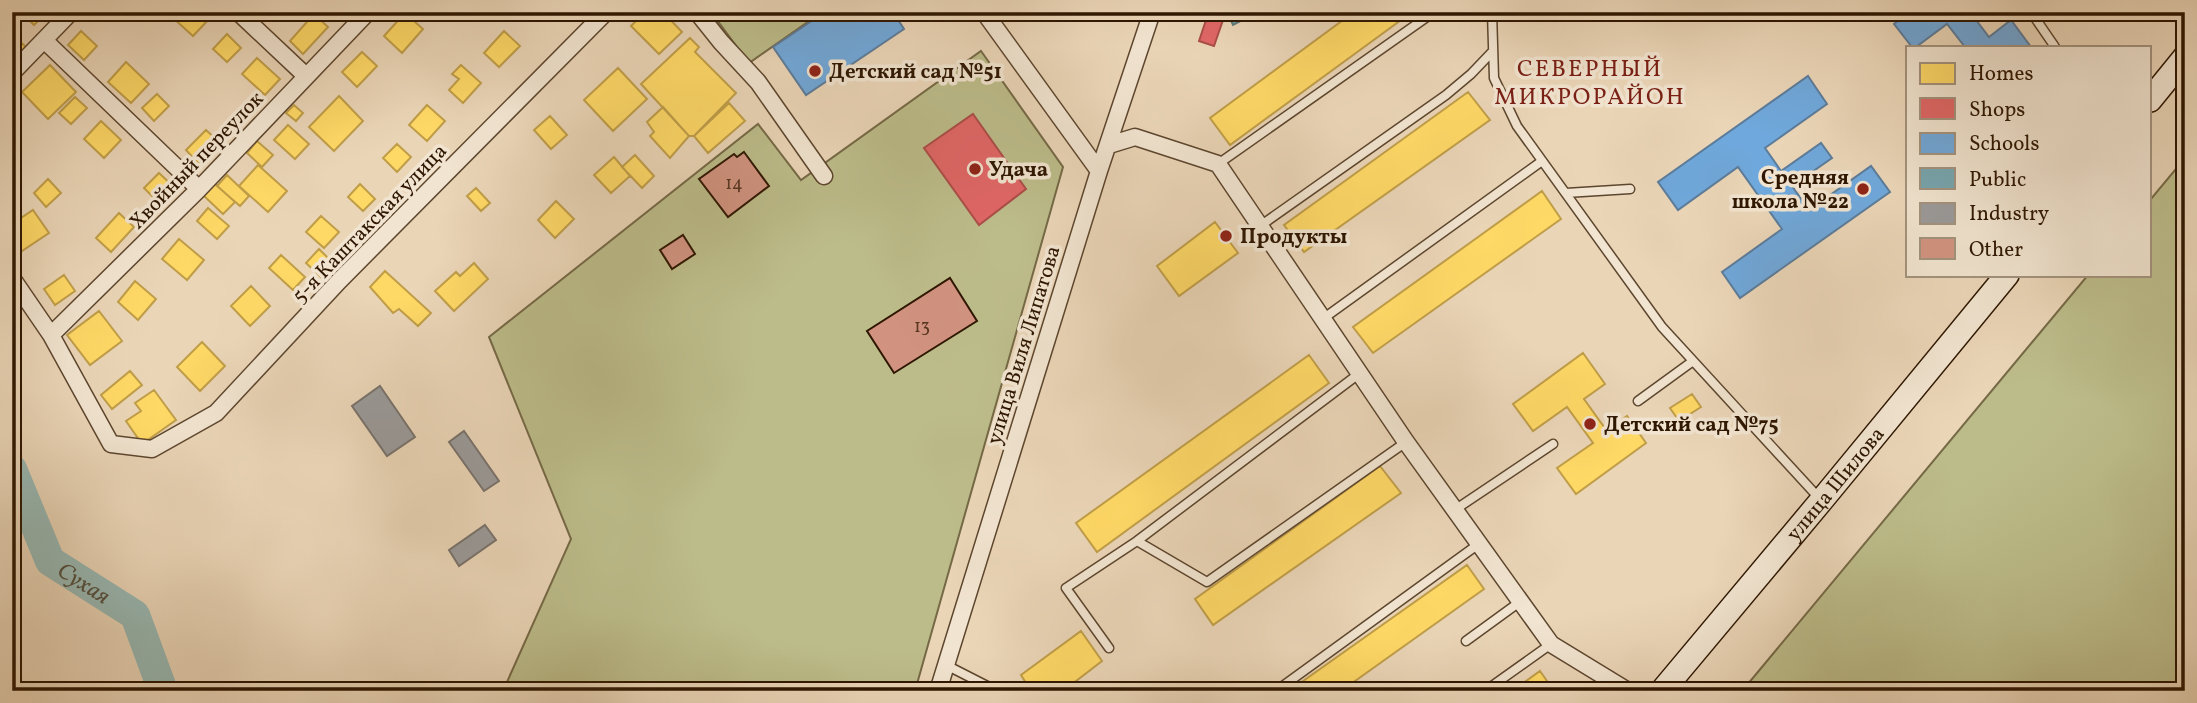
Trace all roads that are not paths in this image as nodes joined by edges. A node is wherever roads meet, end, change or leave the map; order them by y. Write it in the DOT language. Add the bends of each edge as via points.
graph roads {
  1 [pos="71,12"];
  2 [pos="238,12"];
  3 [pos="368,12"];
  4 [pos="606,12"];
  5 [pos="697,12"];
  6 [pos="984,12"];
  7 [pos="1152,12"];
  8 [pos="1434,12"];
  9 [pos="1492,12"];
  10 [pos="2031,12"];
  11 [pos="44,40"];
  12 [pos="2054,46"];
  13 [pos="1493,51"];
  14 [pos="2185,57"];
  15 [pos="12,73"];
  16 [pos="306,76"];
  17 [pos="2152,98"];
  18 [pos="1109,145"];
  19 [pos="1542,161"];
  20 [pos="1217,164"];
  21 [pos="1099,171"];
  22 [pos="824,176"];
  23 [pos="199,189"];
  24 [pos="1630,189"];
  25 [pos="1566,193"];
  26 [pos="1260,226"];
  27 [pos="2006,276"];
  28 [pos="12,278"];
  29 [pos="1324,318"];
  30 [pos="51,335"];
  31 [pos="1693,361"];
  32 [pos="1360,373"];
  33 [pos="1639,401"];
  34 [pos="1406,442"];
  35 [pos="1553,444"];
  36 [pos="1821,501"];
  37 [pos="1456,509"];
  38 [pos="1137,541"];
  39 [pos="1480,542"];
  40 [pos="1521,601"];
  41 [pos="1466,641"];
  42 [pos="1551,644"];
  43 [pos="1109,648"];
  44 [pos="946,665"];
  45 [pos="938,691"];
  46 [pos="997,691"];
  47 [pos="1276,691"];
  48 [pos="1485,691"];
  49 [pos="1628,691"];
  50 [pos="1662,691"];
  1 -- 11 [label="street"];
  2 -- 16 [label="street"];
  3 -- 16 [label="street, Хвойный переулок"];
  4 -- 30 [label="street, 5-я Каштакская улица" via="339,281 216,413 152,449 111,444"];
  5 -- 22 [label="street" via="758,82"];
  6 -- 21 [label="street"];
  7 -- 18 [label="street, улица Виля Липатова"];
  8 -- 20 [label="lane"];
  9 -- 13 [label="lane"];
  10 -- 12 [label="lane"];
  11 -- 15 [label="street"];
  11 -- 23 [label="street"];
  13 -- 19 [label="lane" via="1493,78"];
  13 -- 26 [label="lane" via="1446,95"];
  14 -- 17 [label="main road"];
  16 -- 23 [label="street, Хвойный переулок"];
  18 -- 20 [label="street" via="1135,137"];
  18 -- 21 [label="street, улица Виля Липатова"];
  19 -- 25 [label="lane"];
  19 -- 29 [label="lane"];
  20 -- 26 [label="street"];
  21 -- 44 [label="street, улица Виля Липатова"];
  23 -- 30 [label="street, Хвойный переулок"];
  24 -- 25 [label="lane"];
  25 -- 31 [label="lane" via="1662,327"];
  26 -- 29 [label="street"];
  27 -- 36 [label="main road, улица Шилова"];
  28 -- 30 [label="street"];
  29 -- 32 [label="street"];
  31 -- 33 [label="lane"];
  31 -- 36 [label="lane"];
  32 -- 34 [label="street"];
  32 -- 38 [label="lane"];
  34 -- 37 [label="street"];
  34 -- 38 [label="lane" via="1207,582"];
  35 -- 37 [label="lane"];
  36 -- 50 [label="main road, улица Шилова"];
  37 -- 39 [label="street"];
  38 -- 43 [label="lane" via="1066,588"];
  39 -- 40 [label="street"];
  39 -- 47 [label="lane"];
  40 -- 41 [label="lane"];
  40 -- 42 [label="street"];
  42 -- 48 [label="lane"];
  42 -- 49 [label="street"];
  44 -- 45 [label="street, улица Виля Липатова"];
  44 -- 46 [label="lane"];
}
